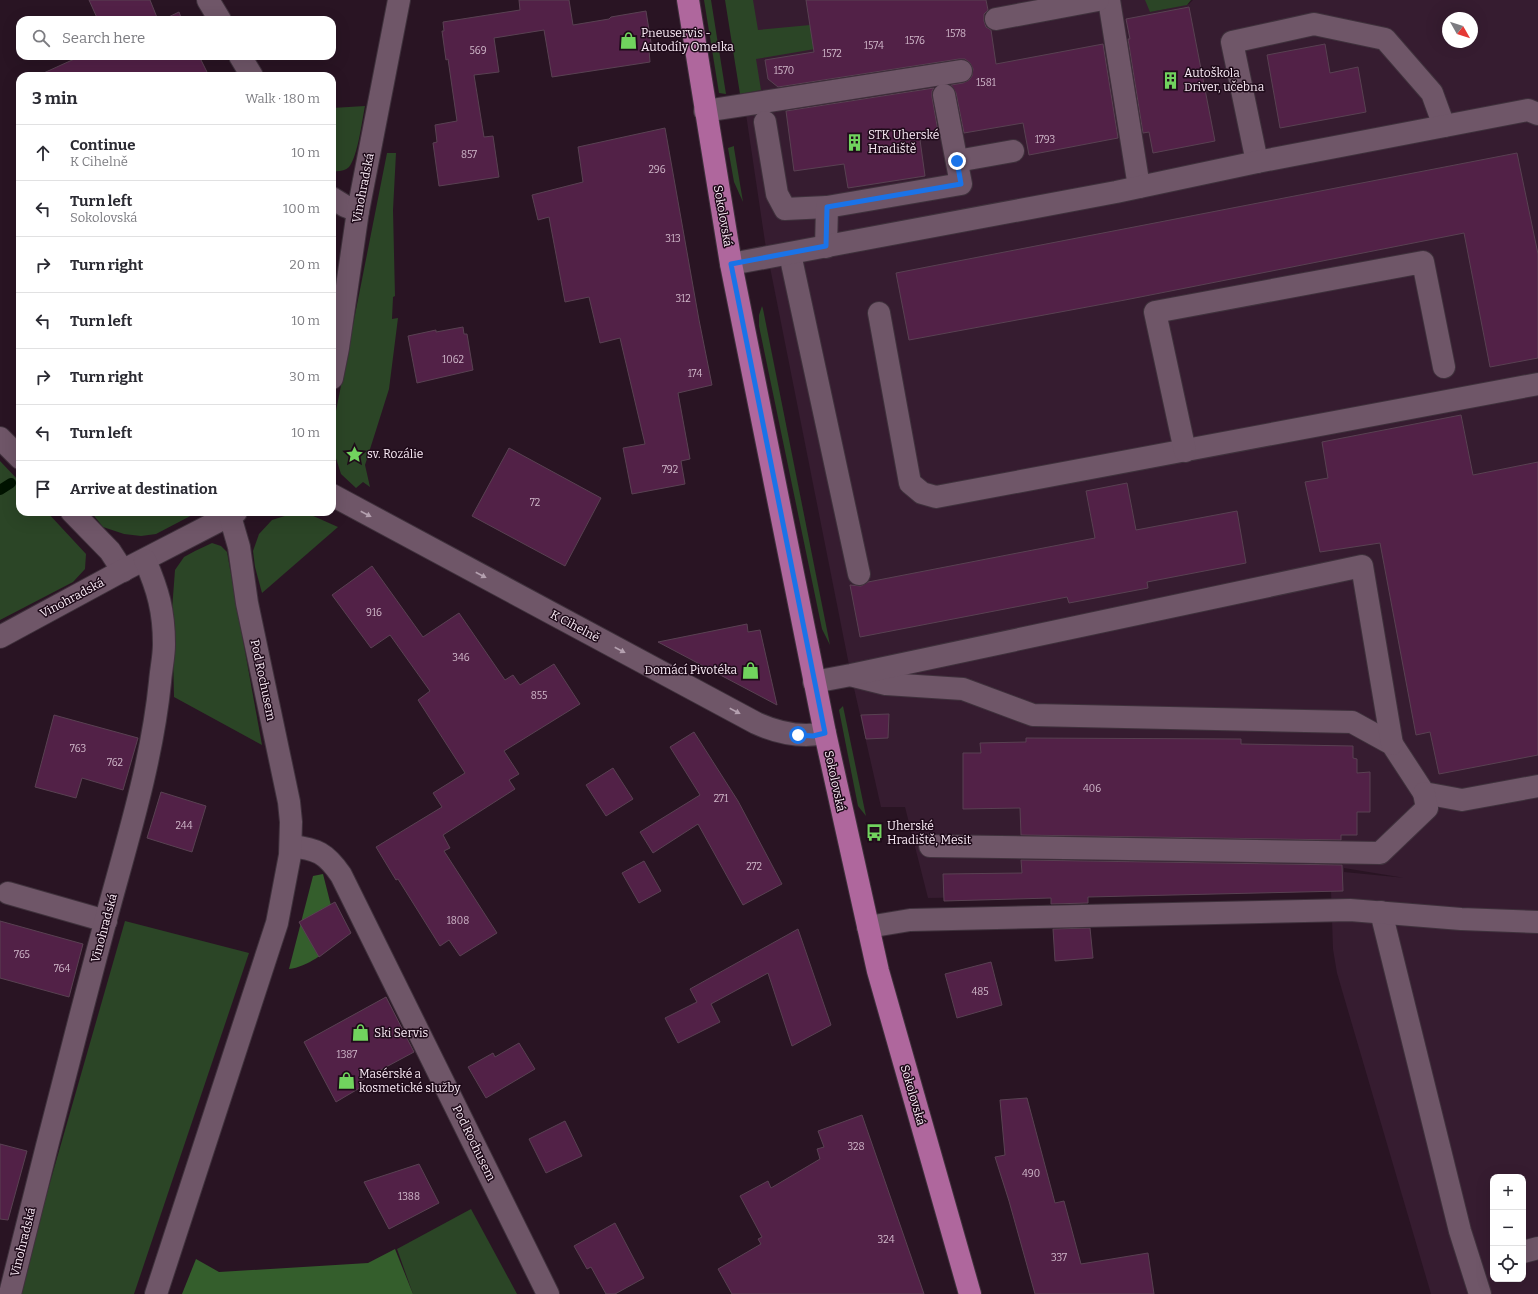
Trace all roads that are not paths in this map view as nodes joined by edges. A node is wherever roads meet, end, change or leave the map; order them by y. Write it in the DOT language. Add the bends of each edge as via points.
graph roads {
  1 [pos="208,0"];
  2 [pos="399,0"];
  3 [pos="688,0"];
  4 [pos="1098,0"];
  5 [pos="1109,0"];
  6 [pos="218,16"];
  7 [pos="996,19"];
  8 [pos="242,60"];
  9 [pos="961,71"];
  10 [pos="250,72"];
  11 [pos="944,95"];
  12 [pos="705,111"];
  13 [pos="1538,114"];
  14 [pos="765,122"];
  15 [pos="1444,126"];
  16 [pos="1013,151"];
  17 [pos="957,161"];
  18 [pos="1257,162"];
  19 [pos="1139,187"];
  20 [pos="336,200"];
  21 [pos="827,207"];
  22 [pos="358,212"];
  23 [pos="826,246"];
  24 [pos="790,254"];
  25 [pos="731,264"];
  26 [pos="879,313"];
  27 [pos="336,358"];
  28 [pos="1444,368"];
  29 [pos="1538,384"];
  30 [pos="0,438"];
  31 [pos="1186,451"];
  32 [pos="16,454"];
  33 [pos="336,497"];
  34 [pos="76,516"];
  35 [pos="229,516"];
  36 [pos="233,516"];
  37 [pos="145,560"];
  38 [pos="123,571"];
  39 [pos="859,574"];
  40 [pos="0,637"];
  41 [pos="851,675"];
  42 [pos="814,682"];
  43 [pos="825,733"];
  44 [pos="1392,744"];
  45 [pos="1538,786"];
  46 [pos="1424,793"];
  47 [pos="291,846"];
  48 [pos="930,846"];
  49 [pos="8,893"];
  50 [pos="1381,912"];
  51 [pos="106,921"];
  52 [pos="1538,922"];
  53 [pos="868,927"];
  54 [pos="1538,1248"];
  55 [pos="1526,1251"];
  56 [pos="10,1294"];
  57 [pos="156,1294"];
  58 [pos="548,1294"];
  59 [pos="970,1294"];
  60 [pos="1480,1294"];
  1 -- 6 [label="street"];
  2 -- 22 [label="street, Vinohradská"];
  3 -- 12 [label="main road, Sokolovská"];
  4 -- 7 [label="street"];
  5 -- 19 [label="street"];
  8 -- 10 [label="street"];
  9 -- 12 [label="street"];
  11 -- 17 [label="street"];
  12 -- 25 [label="main road, Sokolovská"];
  13 -- 15 [label="street" via="1528,110"];
  14 -- 21 [label="street" via="777,194 785,209"];
  15 -- 18 [label="street"];
  15 -- 18 [label="street" via="1432,93 1385,39 1314,24 1232,42"];
  16 -- 17 [label="street"];
  17 -- 21 [label="street" via="961,184"];
  18 -- 19 [label="street"];
  19 -- 23 [label="street"];
  20 -- 22 [label="street"];
  21 -- 23 [label="street"];
  22 -- 27 [label="street, Vinohradská"];
  23 -- 24 [label="street"];
  24 -- 25 [label="street"];
  24 -- 39 [label="street"];
  25 -- 42 [label="main road, Sokolovská"];
  26 -- 31 [label="street" via="910,483 922,493 936,497"];
  28 -- 31 [label="street" via="1423,262 1155,312"];
  29 -- 31 [label="street"];
  30 -- 32 [label="street"];
  33 -- 43 [label="street, K Cihelně, one-way" via="756,723 787,734 813,736"];
  34 -- 38 [label="street" via="110,552"];
  35 -- 37 [label="street, Vinohradská"];
  36 -- 47 [label="street, Pod Rochusem" via="247,602 289,802"];
  37 -- 38 [label="street, Vinohradská"];
  37 -- 51 [label="street, Vinohradská" via="161,603 163,625 164,646 158,707"];
  38 -- 40 [label="street, Vinohradská"];
  41 -- 42 [label="street"];
  41 -- 44 [label="street" via="886,684 963,689 1033,715 1352,722"];
  41 -- 44 [label="street" via="1362,566"];
  42 -- 43 [label="main road, Sokolovská"];
  43 -- 53 [label="main road, Sokolovská"];
  44 -- 46 [label="street"];
  45 -- 46 [label="street" via="1462,800"];
  46 -- 48 [label="street" via="1427,808 1380,854"];
  47 -- 57 [label="street, Pod Rochusem" via="276,923"];
  47 -- 58 [label="street, Pod Rochusem" via="324,856 332,861 341,875"];
  49 -- 51 [label="street"];
  50 -- 52 [label="street"];
  50 -- 53 [label="street" via="1350,910 910,920"];
  50 -- 60 [label="street" via="1460,1231"];
  51 -- 56 [label="street, Vinohradská" via="50,1130"];
  53 -- 59 [label="main road, Sokolovská" via="878,971"];
  54 -- 55 [label="street"];
}
